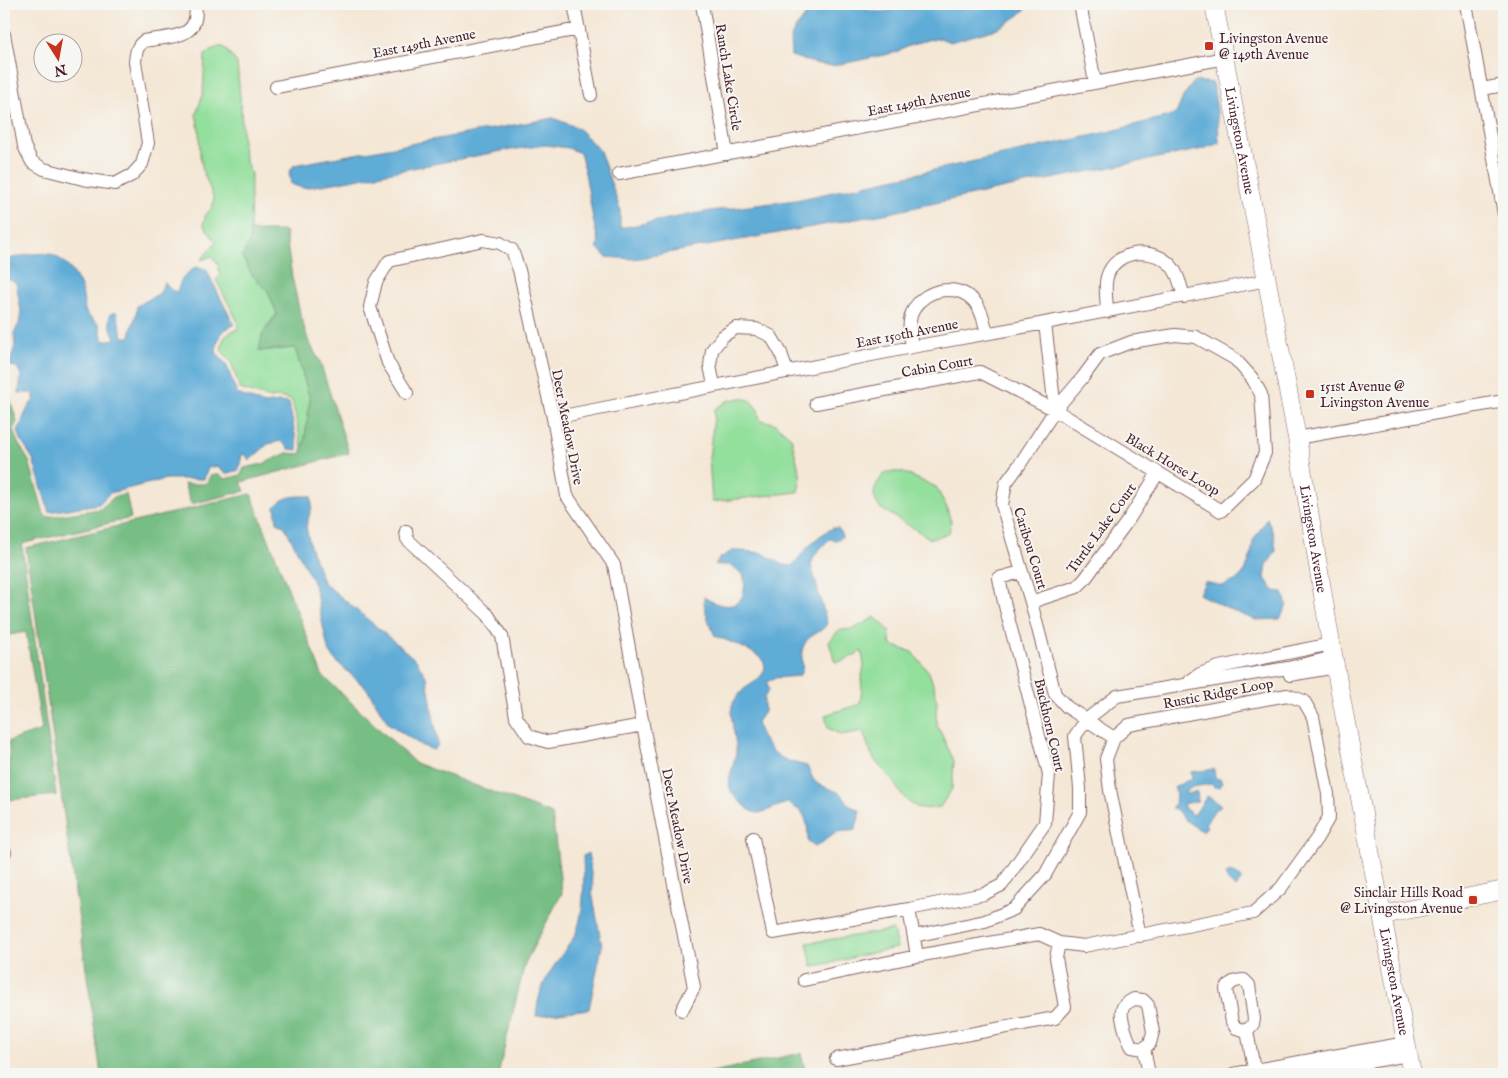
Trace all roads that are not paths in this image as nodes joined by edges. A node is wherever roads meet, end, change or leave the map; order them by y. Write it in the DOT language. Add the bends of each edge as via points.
graph roads {
  1 [pos="195,4"];
  2 [pos="574,4"];
  3 [pos="702,4"];
  4 [pos="1080,4"];
  5 [pos="1214,4"];
  6 [pos="1466,4"];
  7 [pos="579,29"];
  8 [pos="4,43"];
  9 [pos="1224,58"];
  10 [pos="1095,82"];
  11 [pos="1504,84"];
  12 [pos="276,87"];
  13 [pos="1482,89"];
  14 [pos="591,94"];
  15 [pos="727,154"];
  16 [pos="619,174"];
  17 [pos="1504,214"];
  18 [pos="1267,280"];
  19 [pos="1184,297"];
  20 [pos="1107,312"];
  21 [pos="1044,323"];
  22 [pos="986,333"];
  23 [pos="912,347"];
  24 [pos="787,372"];
  25 [pos="714,385"];
  26 [pos="408,394"];
  27 [pos="1504,401"];
  28 [pos="816,403"];
  29 [pos="1055,410"];
  30 [pos="553,418"];
  31 [pos="1297,438"];
  32 [pos="1158,473"];
  33 [pos="406,531"];
  34 [pos="1021,572"];
  35 [pos="1032,602"];
  36 [pos="1334,656"];
  37 [pos="1186,684"];
  38 [pos="1087,719"];
  39 [pos="643,725"];
  40 [pos="1114,738"];
  41 [pos="753,838"];
  42 [pos="1504,890"];
  43 [pos="910,909"];
  44 [pos="1383,915"];
  45 [pos="914,936"];
  46 [pos="1140,936"];
  47 [pos="1059,942"];
  48 [pos="917,956"];
  49 [pos="804,980"];
  50 [pos="682,1010"];
  51 [pos="1247,1032"];
  52 [pos="1144,1049"];
  53 [pos="1407,1049"];
  54 [pos="836,1058"];
  55 [pos="1255,1072"];
  56 [pos="1149,1074"];
  57 [pos="1233,1074"];
  58 [pos="1300,1074"];
  59 [pos="1412,1074"];
  1 -- 8 [label="street" via="197,14 193,27 180,36 145,41 137,49 134,62 148,143 142,164 132,175 115,184 44,169 32,162 24,146"];
  2 -- 7 [label="street"];
  3 -- 15 [label="street, Ranch Lake Circle"];
  4 -- 10 [label="street"];
  5 -- 9 [label="street, Livingston Avenue"];
  6 -- 13 [label="street"];
  7 -- 12 [label="street, East 149th Avenue"];
  7 -- 14 [label="street"];
  9 -- 10 [label="street, East 149th Avenue"];
  9 -- 18 [label="street, Livingston Avenue"];
  10 -- 15 [label="street, East 149th Avenue"];
  11 -- 13 [label="street"];
  13 -- 17 [label="street"];
  15 -- 16 [label="street, East 149th Avenue"];
  18 -- 19 [label="street, East 150th Avenue"];
  18 -- 31 [label="street, Livingston Avenue"];
  19 -- 20 [label="street, East 150th Avenue"];
  19 -- 20 [label="street" via="1178,276 1167,261 1158,256 1137,253 1127,256 1110,269"];
  20 -- 21 [label="street, East 150th Avenue"];
  21 -- 22 [label="street, East 150th Avenue"];
  21 -- 29 [label="street"];
  22 -- 23 [label="street, East 150th Avenue"];
  22 -- 23 [label="street" via="975,301 958,290 946,289 930,293 913,310 910,322"];
  23 -- 24 [label="street, East 150th Avenue"];
  24 -- 25 [label="street, East 150th Avenue"];
  24 -- 25 [label="street" via="771,336 756,329 736,328 723,336 712,350 710,366"];
  25 -- 30 [label="street, East 150th Avenue"];
  26 -- 30 [label="street, Deer Meadow Drive" via="388,363 370,307 376,282 389,261 483,240 500,243 512,250"];
  27 -- 31 [label="street"];
  28 -- 29 [label="street, Cabin Court" via="980,372"];
  29 -- 32 [label="street, Black Horse Loop"];
  29 -- 32 [label="street, Black Horse Loop" via="1100,354 1132,342 1175,335 1196,336 1235,359 1261,394 1265,453 1254,479 1221,511"];
  29 -- 34 [label="street, Caribou Court" via="1006,483 1002,505"];
  30 -- 39 [label="street, Deer Meadow Drive" via="567,496 614,565"];
  31 -- 36 [label="street, Livingston Avenue"];
  32 -- 35 [label="street, Turtle Lake Court" via="1085,580 1076,587"];
  33 -- 39 [label="street" via="407,539 488,615 502,636 516,717 529,736 548,742"];
  34 -- 35 [label="street, Caribou Court"];
  34 -- 43 [label="street, Buckhorn Court" via="1000,578 1049,774 1045,822 1002,885 984,894"];
  35 -- 38 [label="street, Caribou Court" via="1055,694 1067,707"];
  36 -- 37 [label="street" via="1234,686"];
  36 -- 37 [label="street" via="1219,667"];
  36 -- 44 [label="street, Livingston Avenue"];
  37 -- 38 [label="street" via="1116,696"];
  38 -- 40 [label="street"];
  38 -- 45 [label="street" via="1075,736 1080,812 1045,875 1014,909 984,921"];
  39 -- 50 [label="street, Deer Meadow Drive" via="694,987"];
  40 -- 46 [label="street" via="1106,758 1110,790"];
  40 -- 46 [label="street, Rustic Ridge Loop" via="1129,725 1287,695 1304,701 1313,717 1328,794 1329,817 1317,838 1281,888 1253,913"];
  41 -- 43 [label="street, Buckhorn Court" via="773,933"];
  42 -- 44 [label="street"];
  43 -- 45 [label="street"];
  44 -- 53 [label="street, Livingston Avenue"];
  45 -- 48 [label="street"];
  46 -- 47 [label="street, Rustic Ridge Loop" via="1084,946"];
  47 -- 48 [label="street, Rustic Ridge Loop" via="1039,934"];
  47 -- 54 [label="street" via="1056,958 1065,1007 1056,1018"];
  48 -- 49 [label="street, Rustic Ridge Loop"];
  51 -- 55 [label="street"];
  52 -- 56 [label="street"];
  53 -- 55 [label="street"];
  53 -- 58 [label="street"];
  53 -- 59 [label="street, Livingston Avenue"];
  55 -- 57 [label="street"];
}
